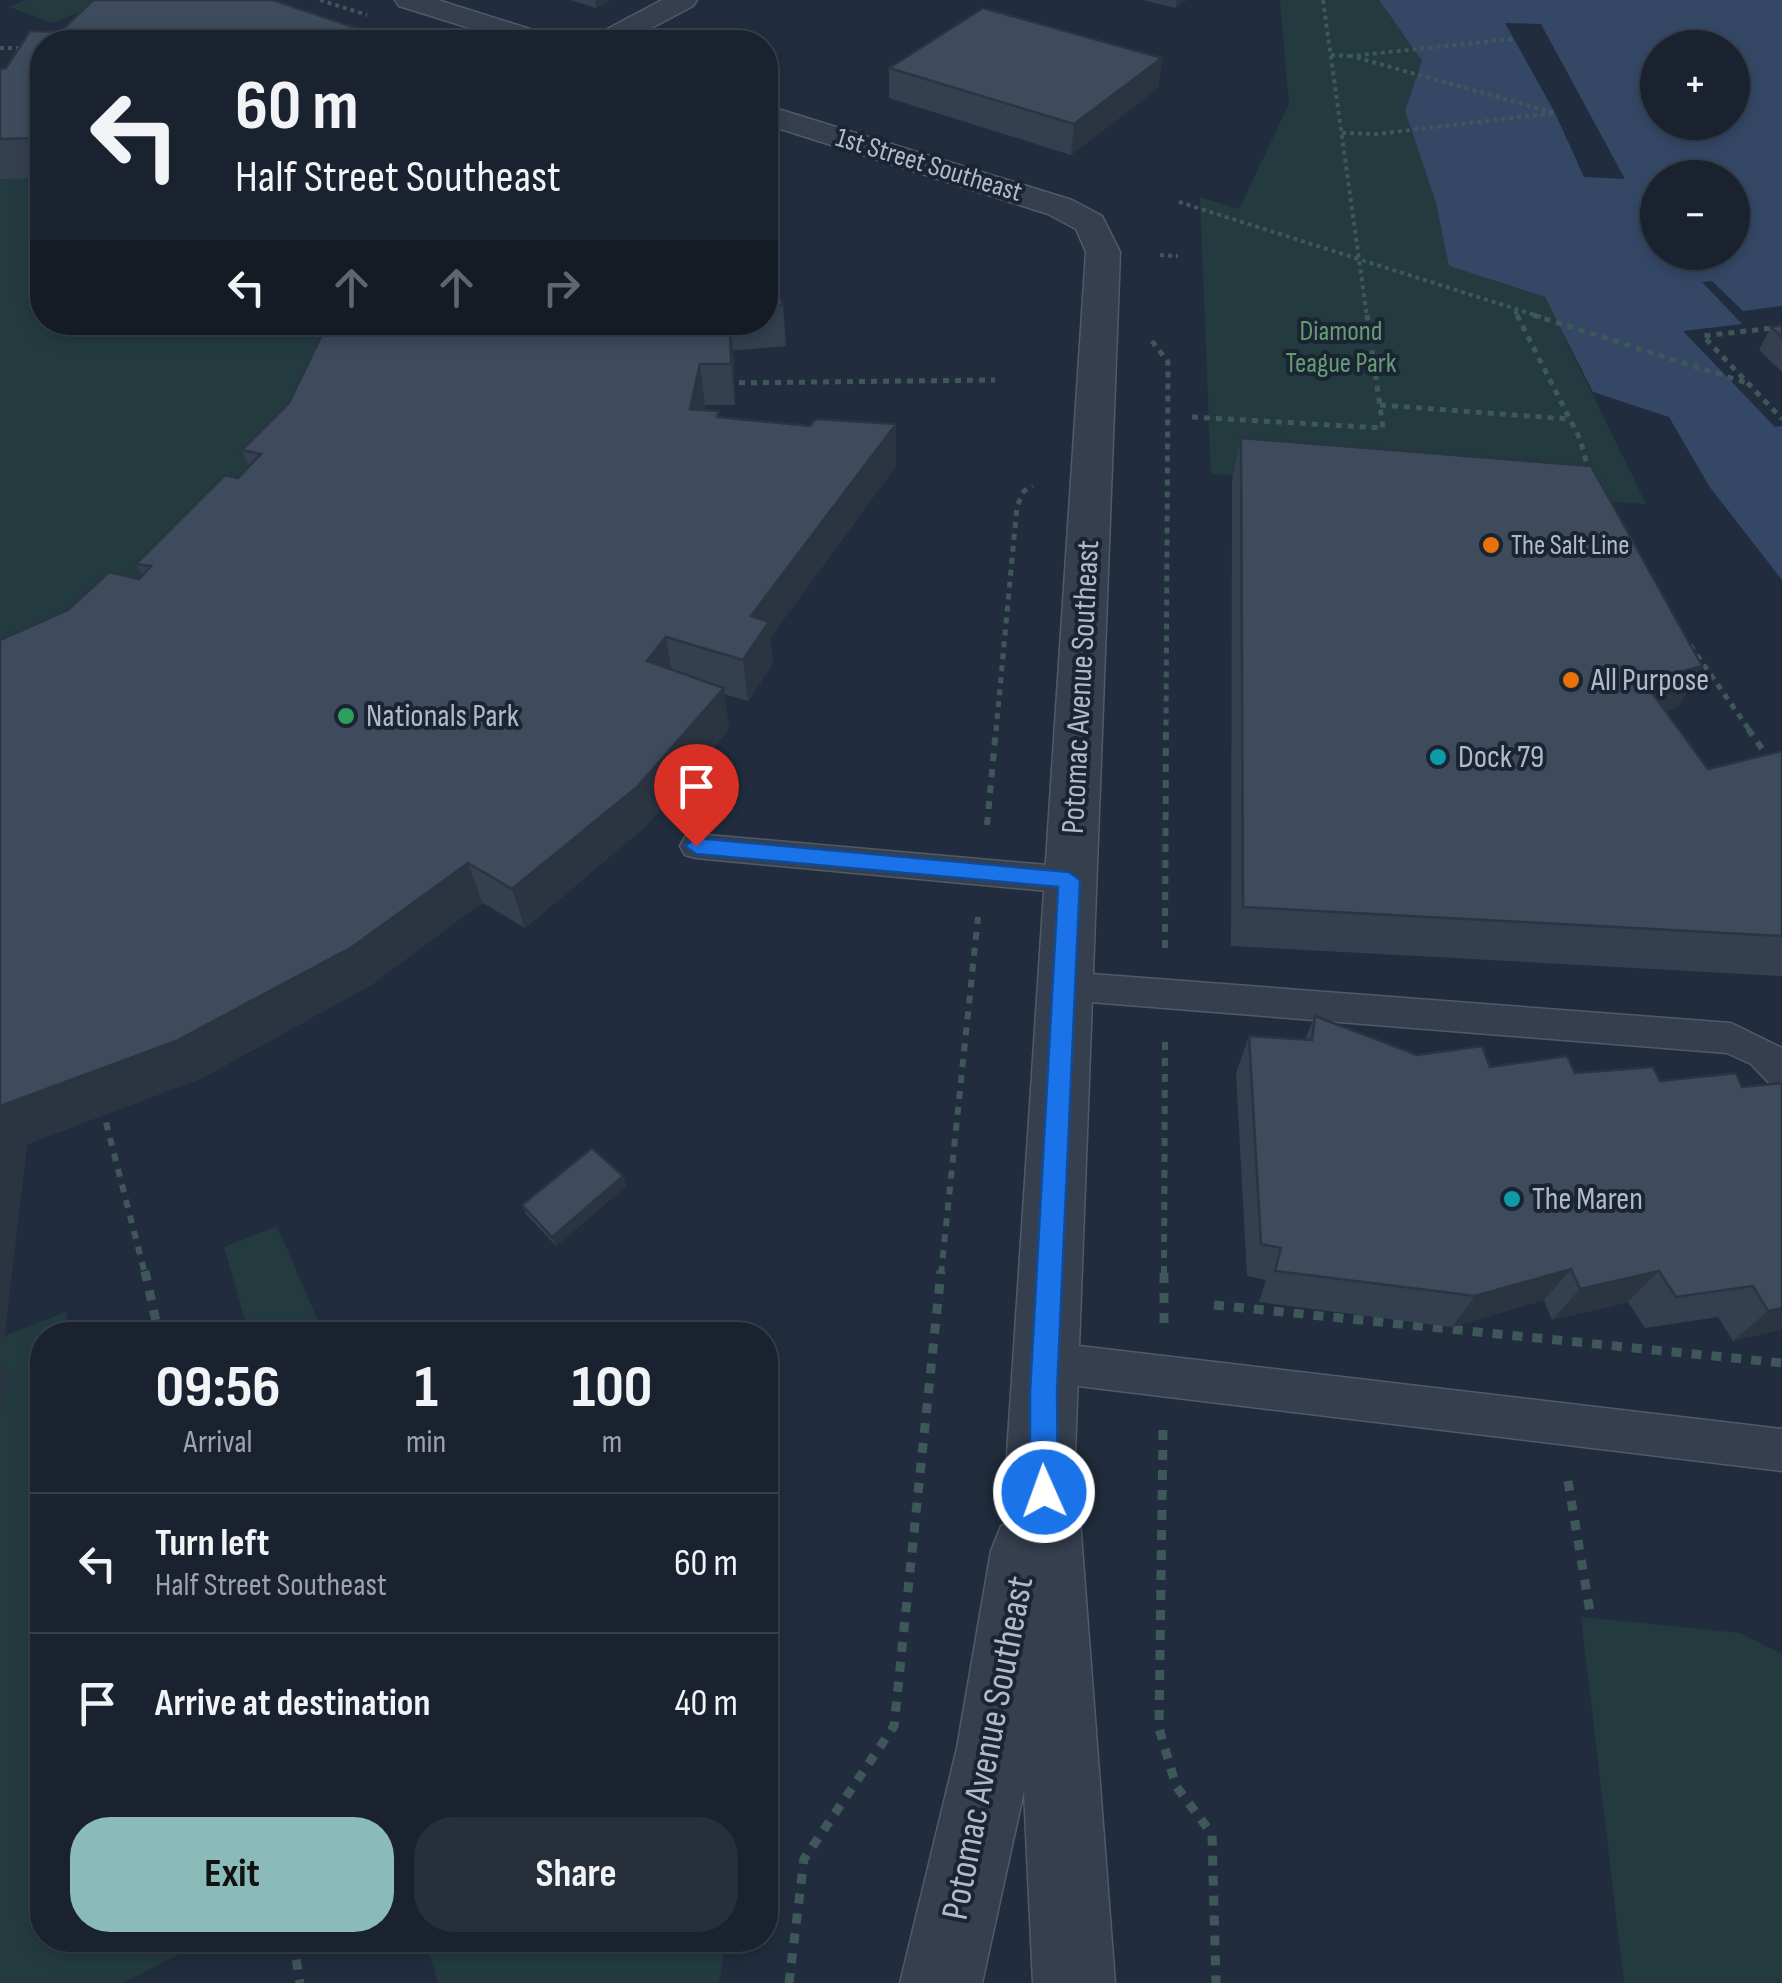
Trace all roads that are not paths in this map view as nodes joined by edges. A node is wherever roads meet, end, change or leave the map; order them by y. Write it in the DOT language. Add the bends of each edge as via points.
graph roads {
  1 [pos="409,0"];
  2 [pos="683,0"];
  3 [pos="504,30"];
  4 [pos="627,30"];
  5 [pos="778,118"];
  6 [pos="1090,224"];
  7 [pos="696,846"];
  8 [pos="1069,880"];
  9 [pos="1065,986"];
  10 [pos="1782,1072"];
  11 [pos="1045,1362"];
  12 [pos="1782,1450"];
  13 [pos="1041,1454"];
  14 [pos="940,1983"];
  15 [pos="1074,1983"];
  1 -- 3 [label="street"];
  2 -- 4 [label="street"];
  5 -- 6 [label="street, 1st Street Southeast" via="1045,202"];
  6 -- 8 [label="street, Potomac Avenue Southeast" via="1104,252 1105,274"];
  7 -- 8 [label="lane"];
  8 -- 9 [label="street, Potomac Avenue Southeast"];
  9 -- 10 [label="lane" via="1731,1038 1764,1053"];
  9 -- 11 [label="street, Potomac Avenue Southeast"];
  11 -- 12 [label="lane"];
  11 -- 13 [label="street, Potomac Avenue Southeast"];
  13 -- 14 [label="street, Potomac Avenue Southeast" via="995,1748"];
  13 -- 15 [label="street, Potomac Avenue Southeast"];
}
